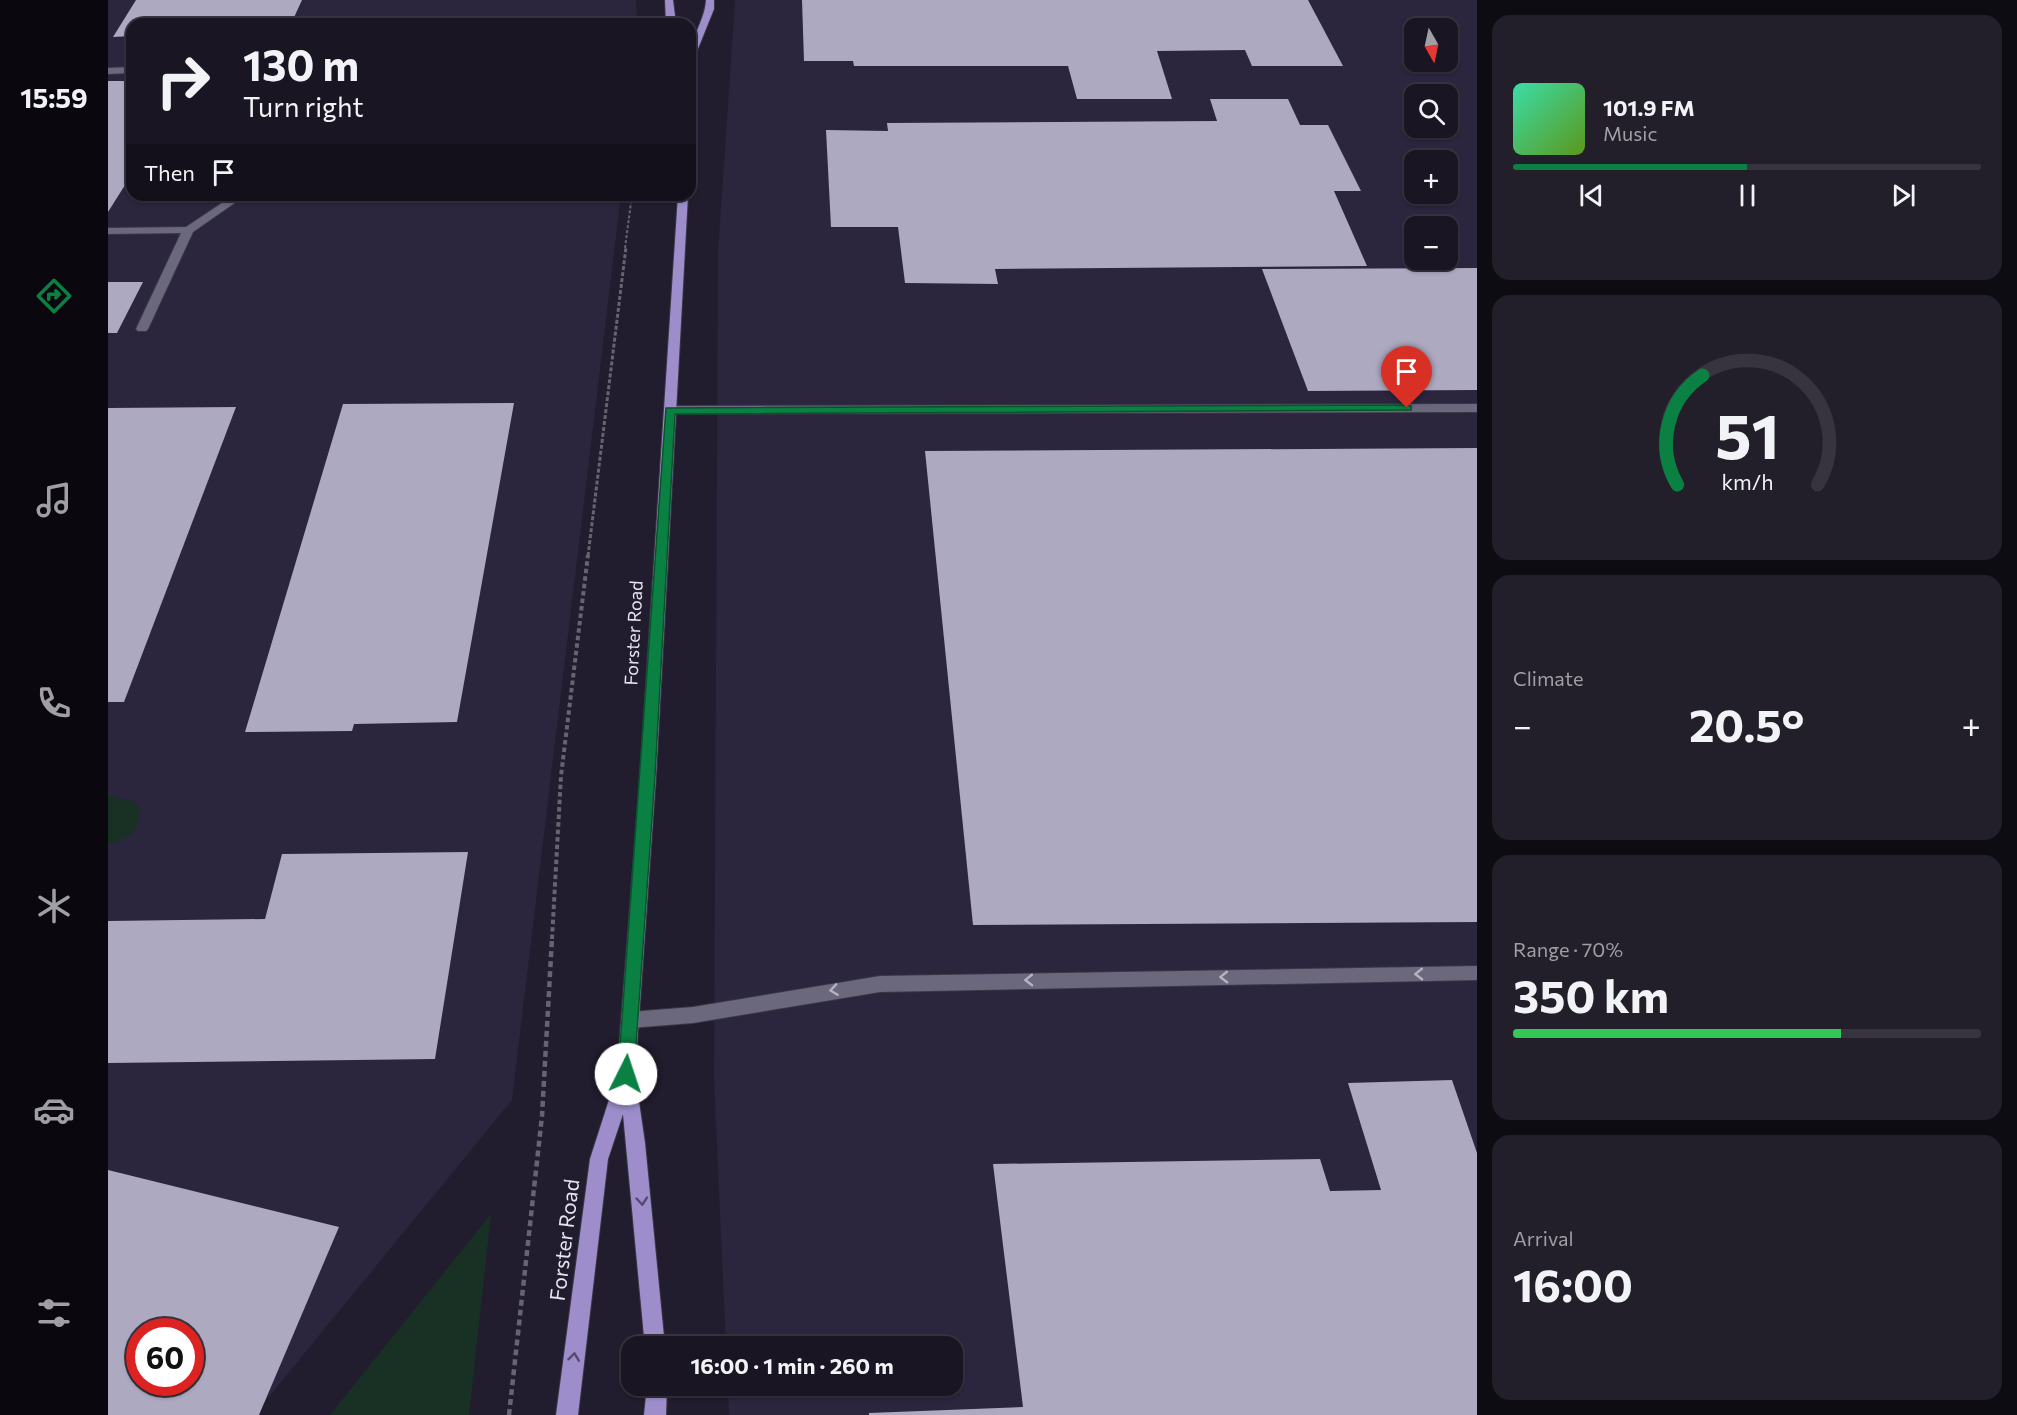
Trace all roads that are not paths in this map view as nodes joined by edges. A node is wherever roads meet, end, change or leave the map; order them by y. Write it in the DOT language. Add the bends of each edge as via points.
graph roads {
  1 [pos="669,0"];
  2 [pos="710,0"];
  3 [pos="669,18"];
  4 [pos="696,42"];
  5 [pos="126,70"];
  6 [pos="108,71"];
  7 [pos="232,201"];
  8 [pos="683,201"];
  9 [pos="188,230"];
  10 [pos="108,231"];
  11 [pos="142,329"];
  12 [pos="1477,408"];
  13 [pos="670,410"];
  14 [pos="1477,973"];
  15 [pos="630,1020"];
  16 [pos="626,1074"];
  17 [pos="654,1336"];
  18 [pos="656,1396"];
  19 [pos="567,1415"];
  20 [pos="655,1415"];
  1 -- 3 [label="main road"];
  2 -- 4 [label="main road"];
  5 -- 6 [label="lane"];
  7 -- 9 [label="lane"];
  8 -- 13 [label="main road, Forster Road"];
  9 -- 10 [label="lane"];
  9 -- 11 [label="lane"];
  12 -- 13 [label="lane"];
  13 -- 15 [label="main road, Forster Road"];
  14 -- 15 [label="lane, one-way" via="880,984 693,1015"];
  15 -- 16 [label="main road, Forster Road"];
  16 -- 17 [label="main road, Forster Road, one-way"];
  19 -- 16 [label="main road, Forster Road, one-way" via="599,1159"];
  18 -- 20 [label="main road"];
}
